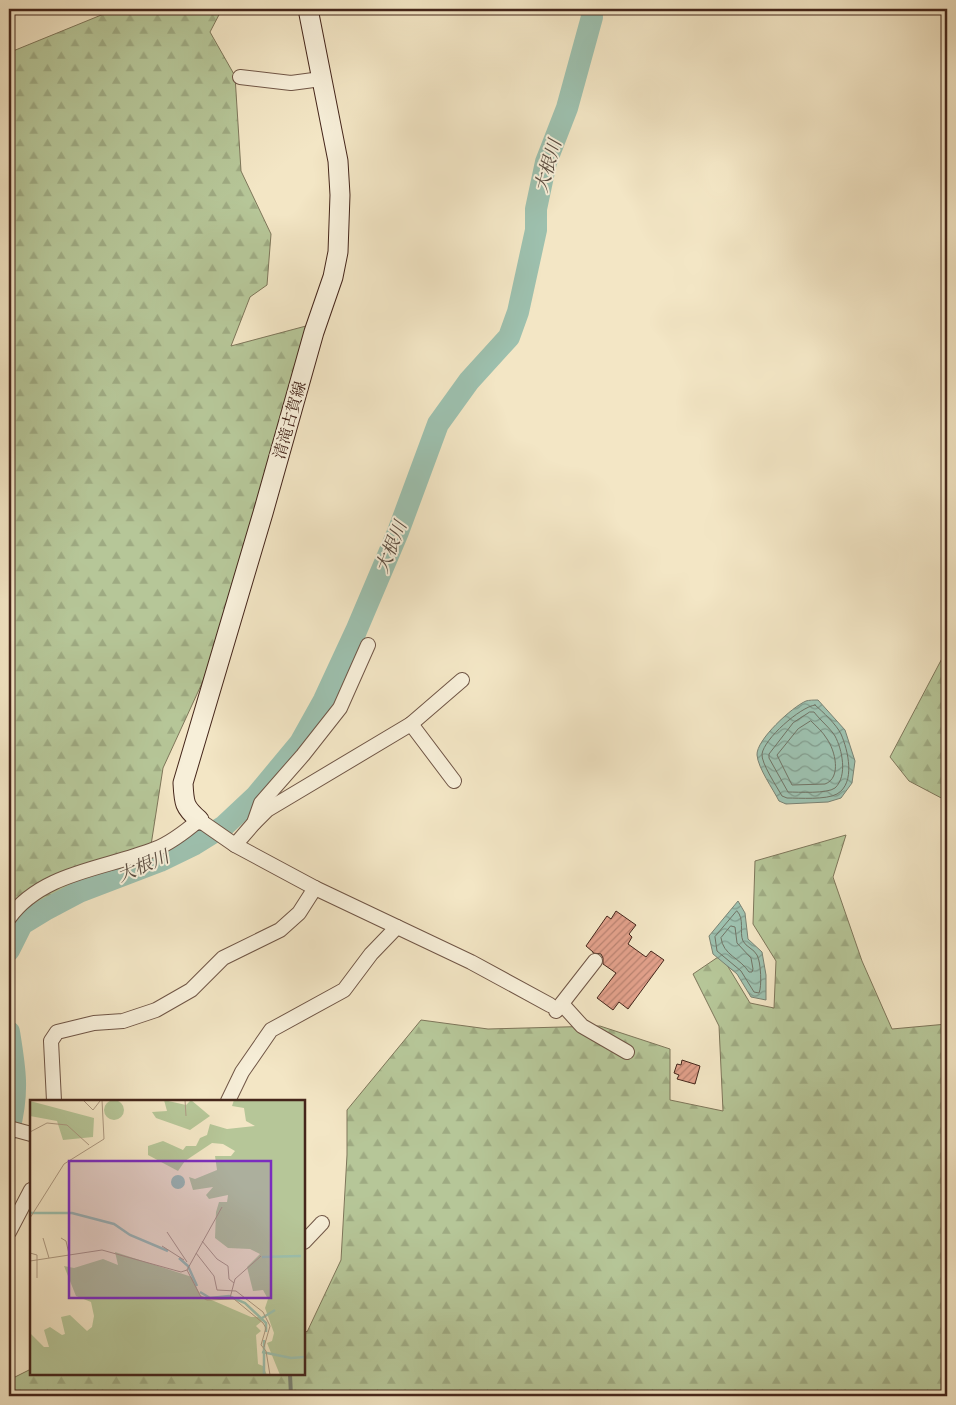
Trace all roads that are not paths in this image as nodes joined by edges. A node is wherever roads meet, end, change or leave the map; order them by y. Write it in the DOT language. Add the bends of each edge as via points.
graph roads {
  1 [pos="308,9"];
  2 [pos="240,77"];
  3 [pos="321,79"];
  4 [pos="368,645"];
  5 [pos="462,680"];
  6 [pos="410,724"];
  7 [pos="454,781"];
  8 [pos="199,820"];
  9 [pos="254,823"];
  10 [pos="235,845"];
  11 [pos="315,888"];
  12 [pos="9,918"];
  13 [pos="397,926"];
  14 [pos="595,961"];
  15 [pos="556,1007"];
  16 [pos="627,1052"];
  17 [pos="54,1100"];
  18 [pos="228,1100"];
  19 [pos="9,1128"];
  20 [pos="28,1133"];
  21 [pos="30,1192"];
  22 [pos="322,1223"];
  23 [pos="9,1232"];
  24 [pos="305,1241"];
  1 -- 3 [label="main road, 清滝古賀線"];
  2 -- 3 [label="street" via="291,83"];
  3 -- 8 [label="main road, 清滝古賀線" via="338,161 338,252 183,783 184,801"];
  4 -- 9 [label="street" via="340,708 261,803"];
  5 -- 6 [label="street"];
  6 -- 7 [label="street"];
  6 -- 9 [label="street" via="267,810"];
  8 -- 10 [label="street"];
  8 -- 12 [label="street" via="156,849 44,886 26,898"];
  9 -- 10 [label="street"];
  10 -- 11 [label="street"];
  11 -- 13 [label="street"];
  11 -- 17 [label="street" via="299,913 280,930 223,958 191,990 156,1010 123,1021 94,1022 57,1032 51,1041"];
  13 -- 15 [label="street"];
  13 -- 18 [label="street" via="344,990 271,1030 242,1072"];
  14 -- 15 [label="street"];
  15 -- 16 [label="street"];
  19 -- 20 [label="street"];
  21 -- 23 [label="street"];
  22 -- 24 [label="street"];
}
